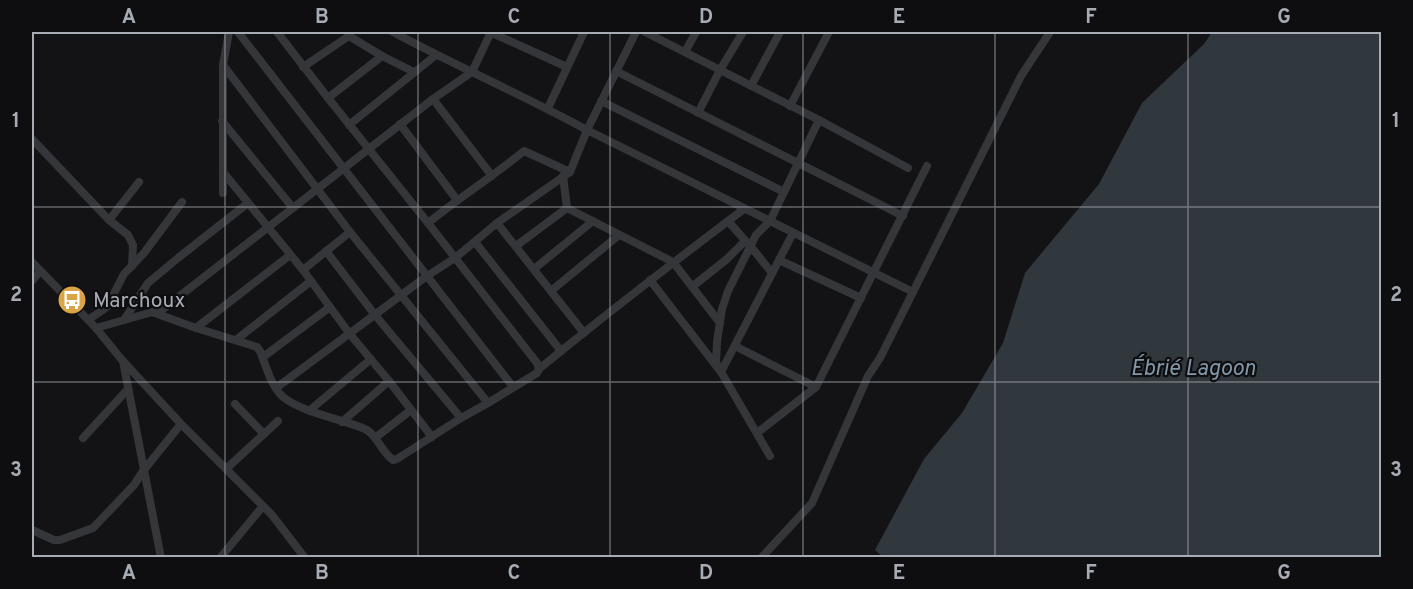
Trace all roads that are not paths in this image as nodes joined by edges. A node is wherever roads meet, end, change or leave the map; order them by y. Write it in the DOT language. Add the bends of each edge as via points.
graph roads {
  1 [pos="229,32"];
  2 [pos="238,32"];
  3 [pos="277,32"];
  4 [pos="393,32"];
  5 [pos="491,32"];
  6 [pos="584,32"];
  7 [pos="636,32"];
  8 [pos="645,32"];
  9 [pos="696,32"];
  10 [pos="743,32"];
  11 [pos="780,32"];
  12 [pos="829,32"];
  13 [pos="1050,32"];
  14 [pos="350,34"];
  15 [pos="686,52"];
  16 [pos="436,55"];
  17 [pos="382,56"];
  18 [pos="223,65"];
  19 [pos="303,67"];
  20 [pos="567,67"];
  21 [pos="720,70"];
  22 [pos="616,71"];
  23 [pos="414,72"];
  24 [pos="472,72"];
  25 [pos="751,86"];
  26 [pos="328,98"];
  27 [pos="433,99"];
  28 [pos="601,100"];
  29 [pos="790,106"];
  30 [pos="548,108"];
  31 [pos="698,113"];
  32 [pos="819,120"];
  33 [pos="222,121"];
  34 [pos="400,124"];
  35 [pos="349,125"];
  36 [pos="587,130"];
  37 [pos="32,139"];
  38 [pos="368,149"];
  39 [pos="798,164"];
  40 [pos="927,166"];
  41 [pos="343,168"];
  42 [pos="908,168"];
  43 [pos="223,172"];
  44 [pos="566,174"];
  45 [pos="492,176"];
  46 [pos="139,182"];
  47 [pos="318,189"];
  48 [pos="784,192"];
  49 [pos="223,193"];
  50 [pos="457,200"];
  51 [pos="183,202"];
  52 [pos="248,203"];
  53 [pos="293,208"];
  54 [pos="567,208"];
  55 [pos="744,209"];
  56 [pos="903,216"];
  57 [pos="109,220"];
  58 [pos="593,221"];
  59 [pos="728,221"];
  60 [pos="770,221"];
  61 [pos="428,223"];
  62 [pos="497,223"];
  63 [pos="268,227"];
  64 [pos="350,232"];
  65 [pos="793,233"];
  66 [pos="619,235"];
  67 [pos="475,242"];
  68 [pos="747,244"];
  69 [pos="516,246"];
  70 [pos="326,251"];
  71 [pos="290,255"];
  72 [pos="455,258"];
  73 [pos="779,260"];
  74 [pos="32,262"];
  75 [pos="673,262"];
  76 [pos="132,266"];
  77 [pos="534,269"];
  78 [pos="303,270"];
  79 [pos="40,271"];
  80 [pos="874,272"];
  81 [pos="772,273"];
  82 [pos="427,276"];
  83 [pos="650,280"];
  84 [pos="32,281"];
  85 [pos="311,281"];
  86 [pos="693,286"];
  87 [pos="551,291"];
  88 [pos="914,292"];
  89 [pos="401,296"];
  90 [pos="861,298"];
  91 [pos="330,307"];
  92 [pos="152,312"];
  93 [pos="375,315"];
  94 [pos="88,320"];
  95 [pos="124,320"];
  96 [pos="720,323"];
  97 [pos="96,328"];
  98 [pos="196,328"];
  99 [pos="350,333"];
  100 [pos="584,333"];
  101 [pos="236,340"];
  102 [pos="735,345"];
  103 [pos="561,351"];
  104 [pos="263,357"];
  105 [pos="371,359"];
  106 [pos="122,360"];
  107 [pos="539,369"];
  108 [pos="721,371"];
  109 [pos="389,381"];
  110 [pos="513,387"];
  111 [pos="816,387"];
  112 [pos="276,388"];
  113 [pos="128,389"];
  114 [pos="488,403"];
  115 [pos="235,404"];
  116 [pos="310,410"];
  117 [pos="411,410"];
  118 [pos="461,417"];
  119 [pos="278,421"];
  120 [pos="342,422"];
  121 [pos="181,424"];
  122 [pos="757,433"];
  123 [pos="264,434"];
  124 [pos="432,437"];
  125 [pos="83,438"];
  126 [pos="375,438"];
  127 [pos="770,456"];
  128 [pos="226,469"];
  129 [pos="143,471"];
  130 [pos="262,506"];
  131 [pos="32,530"];
  132 [pos="299,550"];
  133 [pos="161,558"];
  134 [pos="220,558"];
  135 [pos="293,558"];
  136 [pos="305,558"];
  137 [pos="761,558"];
  1 -- 18 [label="street"];
  2 -- 41 [label="street"];
  3 -- 19 [label="street"];
  4 -- 16 [label="street"];
  5 -- 20 [label="street"];
  5 -- 24 [label="street"];
  6 -- 20 [label="street"];
  7 -- 22 [label="street"];
  8 -- 15 [label="street"];
  9 -- 15 [label="street"];
  10 -- 21 [label="street"];
  11 -- 25 [label="street"];
  12 -- 29 [label="street"];
  13 -- 88 [label="street" via="1021,76"];
  14 -- 17 [label="street"];
  14 -- 19 [label="street"];
  15 -- 21 [label="street"];
  16 -- 23 [label="street"];
  16 -- 24 [label="street"];
  17 -- 23 [label="street"];
  17 -- 26 [label="street"];
  18 -- 33 [label="street"];
  18 -- 47 [label="street"];
  19 -- 26 [label="street"];
  20 -- 30 [label="street"];
  21 -- 25 [label="street"];
  21 -- 31 [label="street"];
  22 -- 28 [label="street"];
  22 -- 31 [label="street"];
  23 -- 35 [label="street"];
  24 -- 27 [label="street"];
  24 -- 30 [label="street"];
  25 -- 29 [label="street"];
  26 -- 35 [label="street"];
  27 -- 34 [label="street"];
  27 -- 45 [label="street"];
  28 -- 36 [label="street"];
  28 -- 48 [label="street"];
  29 -- 32 [label="street"];
  30 -- 36 [label="street"];
  31 -- 39 [label="street"];
  32 -- 39 [label="street"];
  32 -- 42 [label="street"];
  33 -- 43 [label="street"];
  33 -- 53 [label="street"];
  34 -- 38 [label="street"];
  34 -- 50 [label="street"];
  35 -- 38 [label="street"];
  36 -- 44 [label="street"];
  36 -- 55 [label="street"];
  37 -- 57 [label="street"];
  38 -- 41 [label="street"];
  38 -- 61 [label="street"];
  39 -- 48 [label="street"];
  39 -- 56 [label="street"];
  40 -- 56 [label="street"];
  41 -- 47 [label="street"];
  41 -- 82 [label="street"];
  43 -- 49 [label="street"];
  43 -- 52 [label="street"];
  44 -- 45 [label="street" via="524,151"];
  44 -- 54 [label="street"];
  44 -- 62 [label="street"];
  45 -- 50 [label="street"];
  46 -- 57 [label="street"];
  47 -- 53 [label="street"];
  47 -- 64 [label="street"];
  48 -- 60 [label="street"];
  50 -- 61 [label="street"];
  51 -- 76 [label="street"];
  52 -- 63 [label="street"];
  52 -- 95 [label="street" via="148,283"];
  53 -- 63 [label="street"];
  54 -- 58 [label="street"];
  54 -- 69 [label="street"];
  55 -- 59 [label="street"];
  55 -- 60 [label="street"];
  56 -- 80 [label="street"];
  57 -- 76 [label="street" via="128,235"];
  58 -- 66 [label="street"];
  58 -- 77 [label="street"];
  59 -- 68 [label="street"];
  59 -- 75 [label="street"];
  60 -- 65 [label="street"];
  60 -- 68 [label="street"];
  61 -- 72 [label="street"];
  62 -- 67 [label="street"];
  62 -- 69 [label="street"];
  63 -- 71 [label="street"];
  63 -- 92 [label="street" via="163,309"];
  64 -- 70 [label="street"];
  64 -- 89 [label="street"];
  65 -- 73 [label="street"];
  65 -- 80 [label="street"];
  66 -- 75 [label="street"];
  66 -- 87 [label="street"];
  67 -- 72 [label="street"];
  67 -- 103 [label="street"];
  68 -- 81 [label="street"];
  68 -- 86 [label="street"];
  68 -- 96 [label="street"];
  69 -- 77 [label="street"];
  70 -- 78 [label="street"];
  70 -- 93 [label="street"];
  71 -- 78 [label="street"];
  71 -- 98 [label="street"];
  72 -- 82 [label="street"];
  72 -- 107 [label="street"];
  73 -- 81 [label="street"];
  73 -- 90 [label="street"];
  74 -- 79 [label="street"];
  75 -- 83 [label="street"];
  75 -- 86 [label="street"];
  76 -- 94 [label="street" via="107,307"];
  77 -- 87 [label="street"];
  78 -- 85 [label="street"];
  79 -- 84 [label="street"];
  79 -- 94 [label="street"];
  80 -- 88 [label="street"];
  80 -- 90 [label="street"];
  81 -- 102 [label="street"];
  82 -- 89 [label="street"];
  82 -- 110 [label="street"];
  83 -- 100 [label="street"];
  83 -- 108 [label="street"];
  85 -- 91 [label="street"];
  85 -- 101 [label="street"];
  86 -- 96 [label="street"];
  87 -- 100 [label="street"];
  88 -- 137 [label="street" via="868,376 812,503"];
  89 -- 93 [label="street"];
  89 -- 114 [label="street"];
  90 -- 111 [label="street"];
  91 -- 99 [label="street"];
  91 -- 104 [label="street"];
  92 -- 95 [label="street"];
  92 -- 98 [label="street"];
  93 -- 99 [label="street"];
  93 -- 118 [label="street"];
  94 -- 97 [label="street"];
  95 -- 97 [label="street"];
  96 -- 108 [label="street" via="716,362"];
  97 -- 106 [label="street"];
  98 -- 101 [label="street"];
  99 -- 105 [label="street"];
  99 -- 112 [label="street"];
  100 -- 103 [label="street"];
  101 -- 104 [label="street" via="257,347"];
  102 -- 108 [label="street"];
  102 -- 111 [label="street"];
  103 -- 107 [label="street"];
  104 -- 112 [label="street"];
  105 -- 109 [label="street"];
  105 -- 116 [label="street"];
  106 -- 113 [label="street"];
  106 -- 121 [label="street"];
  107 -- 110 [label="street"];
  108 -- 122 [label="street"];
  109 -- 117 [label="street"];
  109 -- 120 [label="street"];
  110 -- 114 [label="street"];
  111 -- 122 [label="street"];
  112 -- 116 [label="street"];
  113 -- 125 [label="street"];
  113 -- 129 [label="street"];
  114 -- 118 [label="street"];
  115 -- 123 [label="street"];
  116 -- 120 [label="street"];
  117 -- 124 [label="street"];
  117 -- 126 [label="street"];
  118 -- 124 [label="street"];
  119 -- 123 [label="street"];
  120 -- 126 [label="street" via="368,430"];
  121 -- 128 [label="street"];
  121 -- 129 [label="street"];
  122 -- 127 [label="street"];
  123 -- 128 [label="street"];
  124 -- 126 [label="street" via="393,460"];
  128 -- 130 [label="street"];
  129 -- 131 [label="street" via="93,528 60,540"];
  129 -- 133 [label="street"];
  130 -- 132 [label="street"];
  130 -- 134 [label="street"];
  132 -- 135 [label="street"];
  132 -- 136 [label="street"];
}
